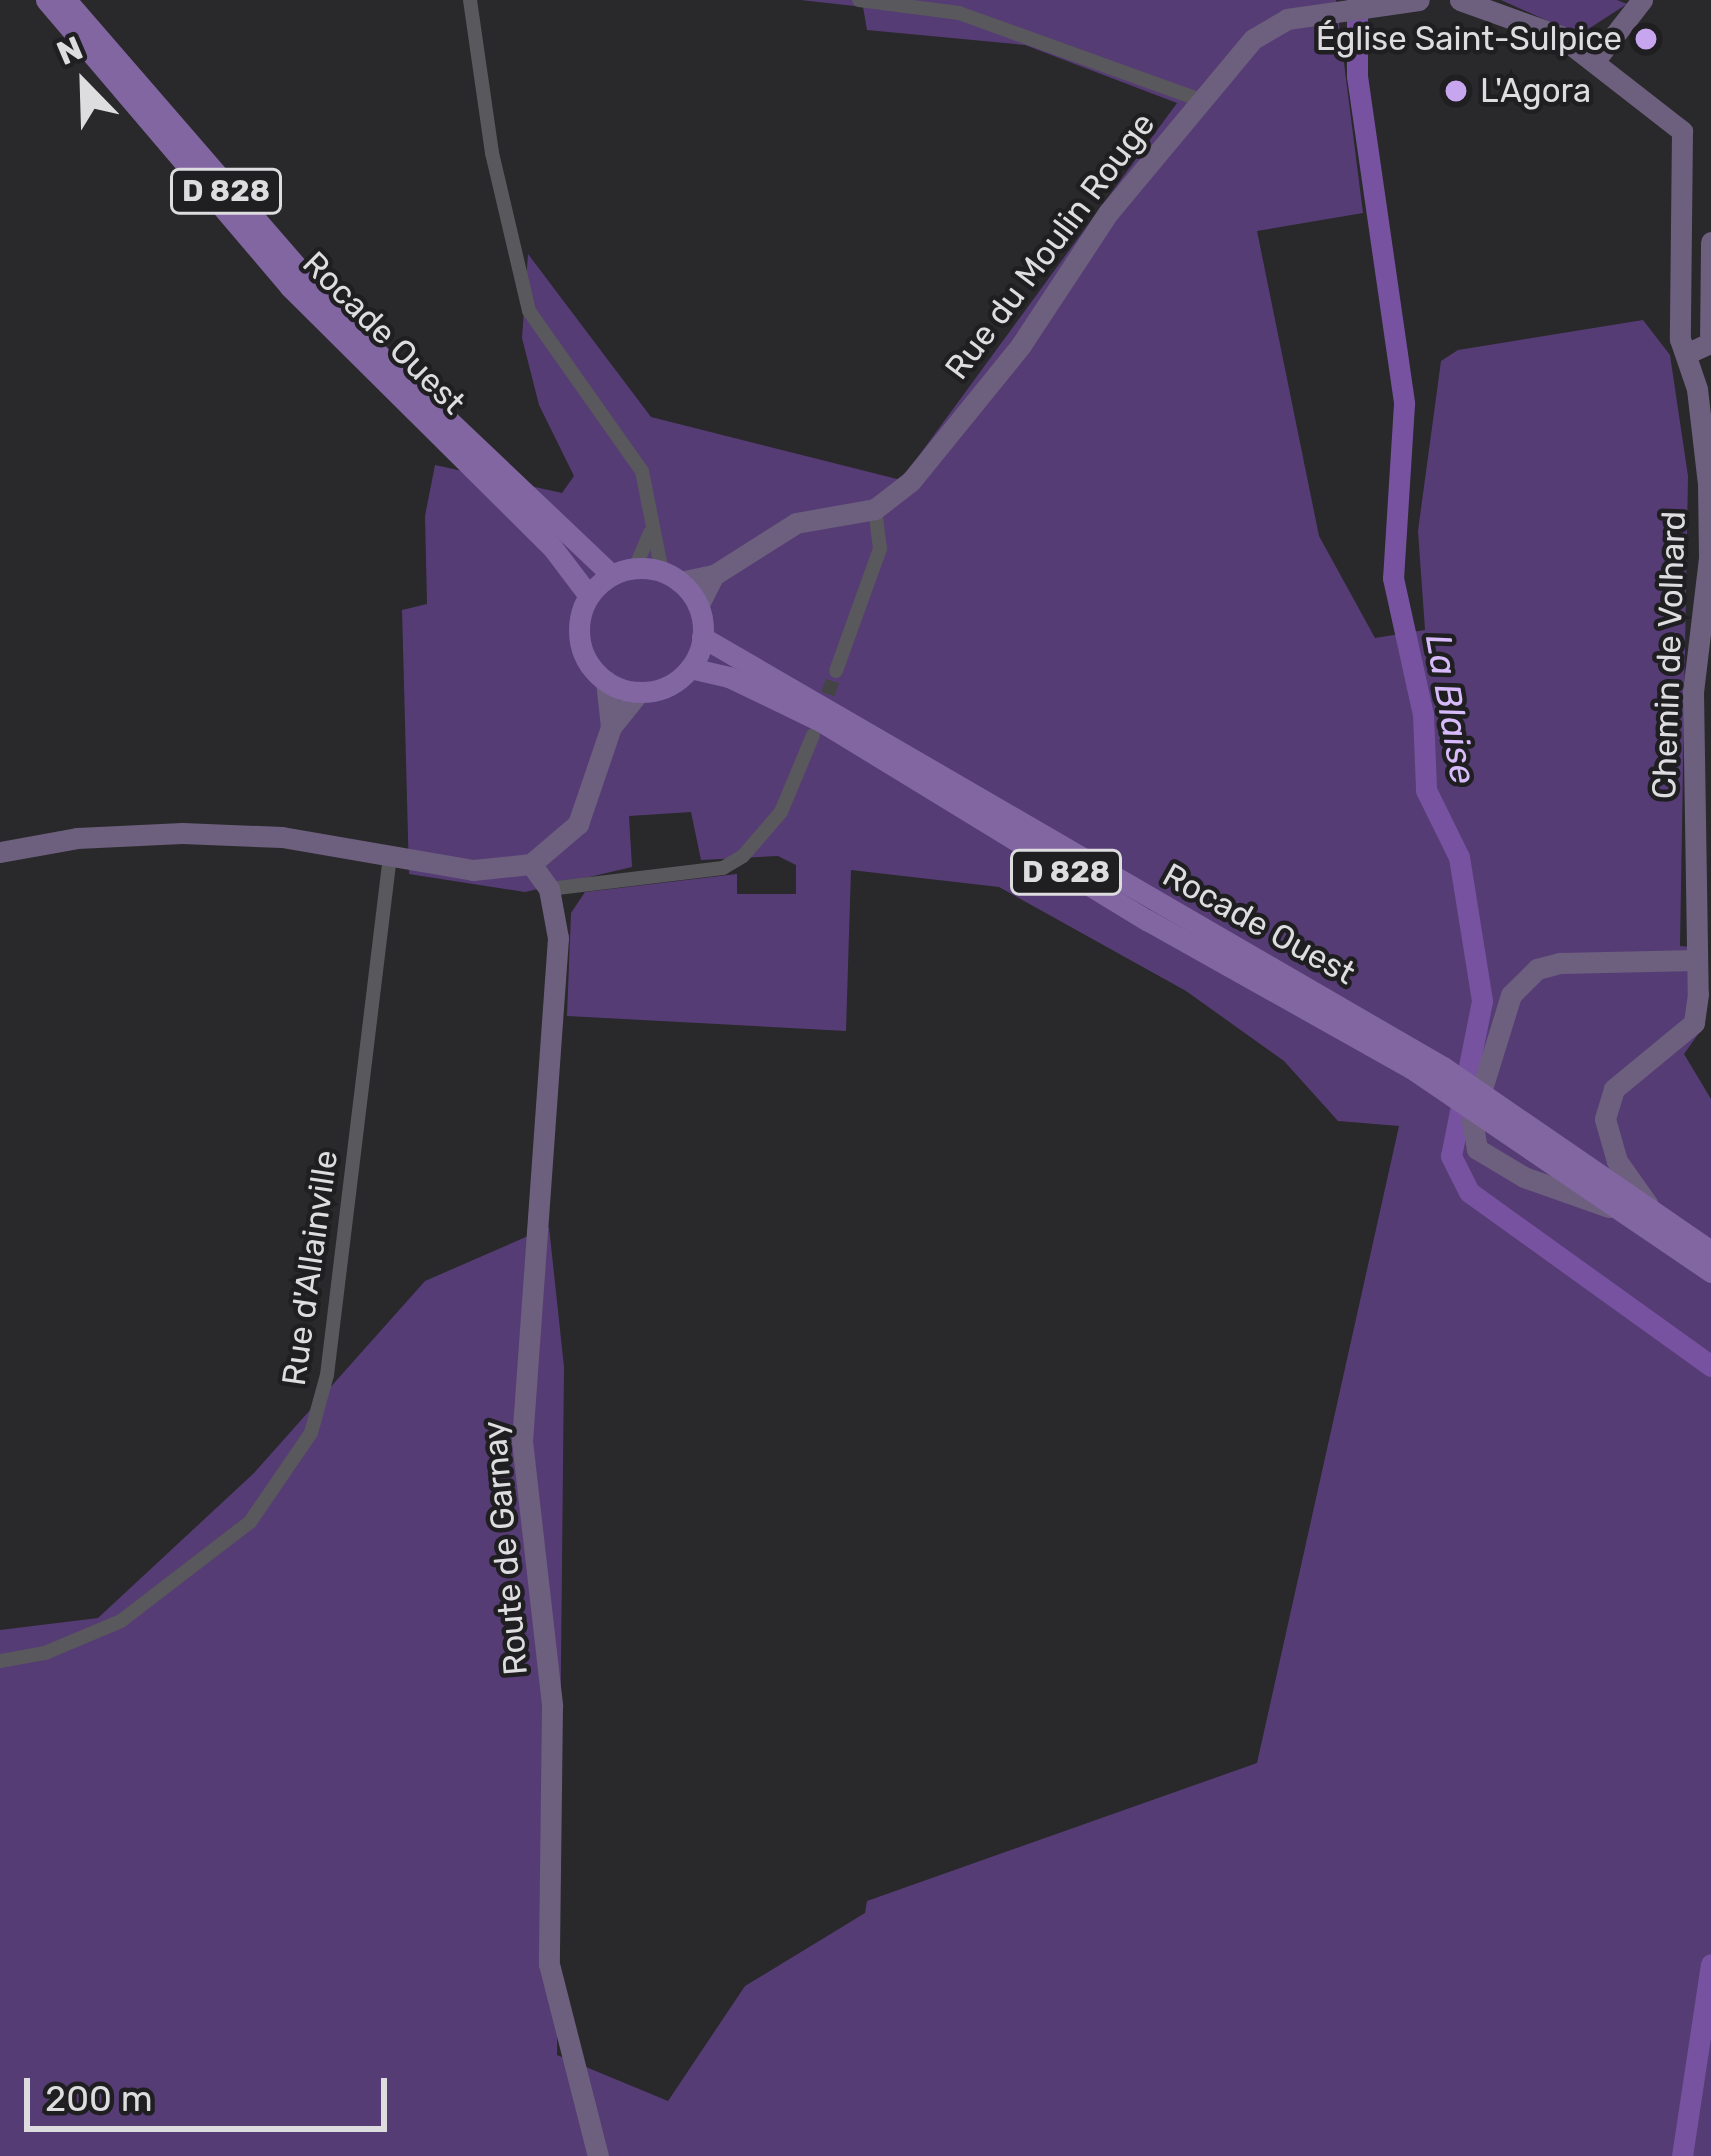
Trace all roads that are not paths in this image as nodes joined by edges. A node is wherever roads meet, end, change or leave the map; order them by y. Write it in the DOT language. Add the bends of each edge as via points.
graph roads {
  1 [pos="46,0"];
  2 [pos="66,0"];
  3 [pos="470,0"];
  4 [pos="860,0"];
  5 [pos="1419,0"];
  6 [pos="1460,0"];
  7 [pos="1642,0"];
  8 [pos="1596,59"];
  9 [pos="1201,100"];
  10 [pos="1711,242"];
  11 [pos="1686,354"];
  12 [pos="875,509"];
  13 [pos="650,533"];
  14 [pos="635,568"];
  15 [pos="612,575"];
  16 [pos="714,575"];
  17 [pos="671,577"];
  18 [pos="589,596"];
  19 [pos="698,606"];
  20 [pos="702,637"];
  21 [pos="690,668"];
  22 [pos="836,671"];
  23 [pos="605,681"];
  24 [pos="639,692"];
  25 [pos="611,727"];
  26 [pos="813,735"];
  27 [pos="0,852"];
  28 [pos="390,856"];
  29 [pos="531,864"];
  30 [pos="549,889"];
  31 [pos="1696,961"];
  32 [pos="1441,1076"];
  33 [pos="1493,1111"];
  34 [pos="1652,1210"];
  35 [pos="1621,1211"];
  36 [pos="1711,1251"];
  37 [pos="1711,1272"];
  38 [pos="0,1661"];
  39 [pos="598,2156"];
  1 -- 18 [label="main road, Rocade Ouest / D 828" via="290,287 520,514"];
  2 -- 15 [label="main road, Rocade Ouest / D 828" via="344,321"];
  3 -- 13 [label="street" via="492,153 529,310 642,471"];
  4 -- 9 [label="street" via="959,14"];
  5 -- 9 [label="street, Rue du Moulin Rouge" via="1267,28"];
  6 -- 8 [label="street" via="1526,21"];
  7 -- 8 [label="street"];
  8 -- 11 [label="street, Chemin de Volhard" via="1682,130"];
  9 -- 12 [label="street, Rue du Moulin Rouge" via="1108,213 1011,358 911,481"];
  10 -- 11 [label="street" via="1710,343"];
  11 -- 31 [label="street, Chemin de Volhard" via="1708,484 1694,692"];
  12 -- 16 [label="street, Rue du Moulin Rouge" via="783,528"];
  12 -- 22 [label="street" via="880,549"];
  13 -- 14 [label="street"];
  13 -- 17 [label="street"];
  14 -- 15 [label="main road"];
  14 -- 17 [label="main road"];
  15 -- 18 [label="main road"];
  16 -- 17 [label="street, Rue du Moulin Rouge"];
  16 -- 19 [label="street, Rue du Moulin Rouge"];
  17 -- 19 [label="main road"];
  18 -- 23 [label="main road" via="579,635"];
  19 -- 20 [label="main road"];
  20 -- 21 [label="main road"];
  20 -- 32 [label="main road, Rocade Ouest / D 828"];
  21 -- 24 [label="main road" via="667,686"];
  21 -- 32 [label="main road, Rocade Ouest / D 828" via="729,676 822,722 1090,887"];
  23 -- 24 [label="main road"];
  23 -- 25 [label="street"];
  24 -- 25 [label="street"];
  25 -- 29 [label="street" via="578,824"];
  26 -- 30 [label="street" via="781,812 723,868"];
  27 -- 28 [label="street" via="182,833 282,837"];
  28 -- 29 [label="street" via="473,870"];
  28 -- 38 [label="street, Rue d'Allainville" via="326,1375 311,1432 250,1522 121,1621 46,1654"];
  29 -- 30 [label="street, Route de Garnay"];
  30 -- 39 [label="street, Route de Garnay" via="558,938 522,1441 552,1706 549,1964"];
  31 -- 34 [label="street, Chemin de Volhard" via="1694,1023 1631,1072 1608,1104 1617,1162"];
  31 -- 35 [label="street" via="1560,963 1522,980 1471,1133 1486,1158"];
  32 -- 33 [label="main road, Rocade Ouest / D 828"];
  33 -- 34 [label="main road, Rocade Ouest / D 828"];
  33 -- 35 [label="main road, Rocade Ouest / D 828"];
  34 -- 36 [label="main road, D 828"];
  35 -- 37 [label="main road, D 828"];
}
